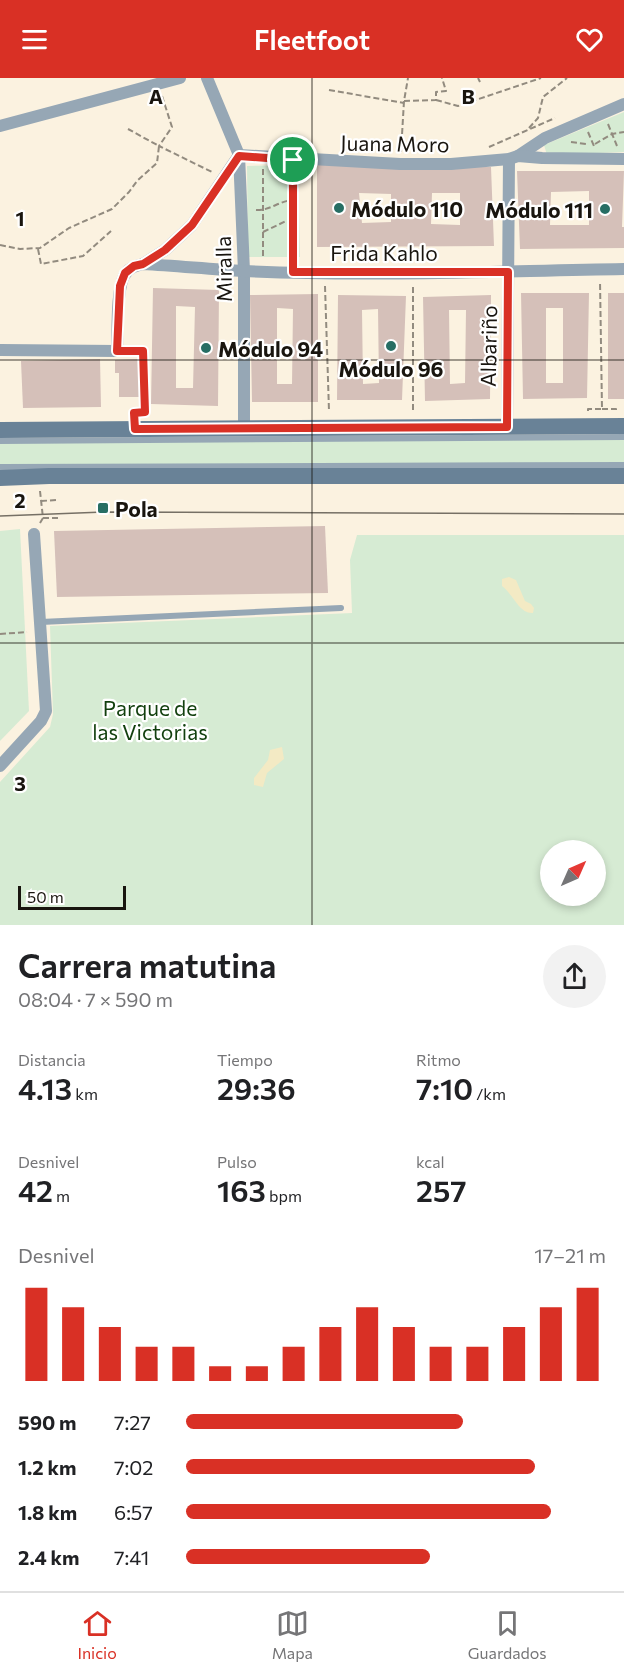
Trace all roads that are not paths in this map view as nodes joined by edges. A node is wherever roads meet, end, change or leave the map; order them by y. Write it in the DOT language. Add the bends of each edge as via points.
graph roads {
  1 [pos="180,78"];
  2 [pos="207,78"];
  3 [pos="624,104"];
  4 [pos="0,126"];
  5 [pos="239,156"];
  6 [pos="514,157"];
  7 [pos="623,159"];
  8 [pos="143,264"];
  9 [pos="624,269"];
  10 [pos="244,271"];
  11 [pos="508,272"];
  12 [pos="0,350"];
  13 [pos="624,426"];
  14 [pos="507,427"];
  15 [pos="244,429"];
  16 [pos="0,430"];
  17 [pos="624,437"];
  18 [pos="0,441"];
  19 [pos="624,465"];
  20 [pos="0,467"];
  21 [pos="624,476"];
  22 [pos="0,478"];
  23 [pos="34,534"];
  24 [pos="341,608"];
  25 [pos="42,627"];
  26 [pos="0,766"];
  1 -- 4 [label="street"];
  2 -- 5 [label="street, Miralla"];
  3 -- 6 [label="street" via="545,138"];
  5 -- 6 [label="street, Juana Moro" via="400,164 450,164"];
  5 -- 8 [label="street" via="192,225"];
  5 -- 10 [label="street, Miralla"];
  6 -- 7 [label="street, Juana Moro"];
  6 -- 11 [label="street, Albariño"];
  8 -- 10 [label="street, Frida Kahlo"];
  8 -- 12 [label="street" via="125,273 120,286 117,351"];
  9 -- 11 [label="street, Frida Kahlo"];
  10 -- 11 [label="street, Frida Kahlo"];
  10 -- 15 [label="street, Miralla"];
  11 -- 14 [label="street, Albariño"];
  13 -- 14 [label="main road"];
  14 -- 15 [label="main road"];
  15 -- 16 [label="main road"];
  17 -- 18 [label="lane"];
  19 -- 20 [label="lane"];
  21 -- 22 [label="main road"];
  23 -- 25 [label="street"];
  24 -- 25 [label="lane"];
  25 -- 26 [label="street" via="46,711"];
}
